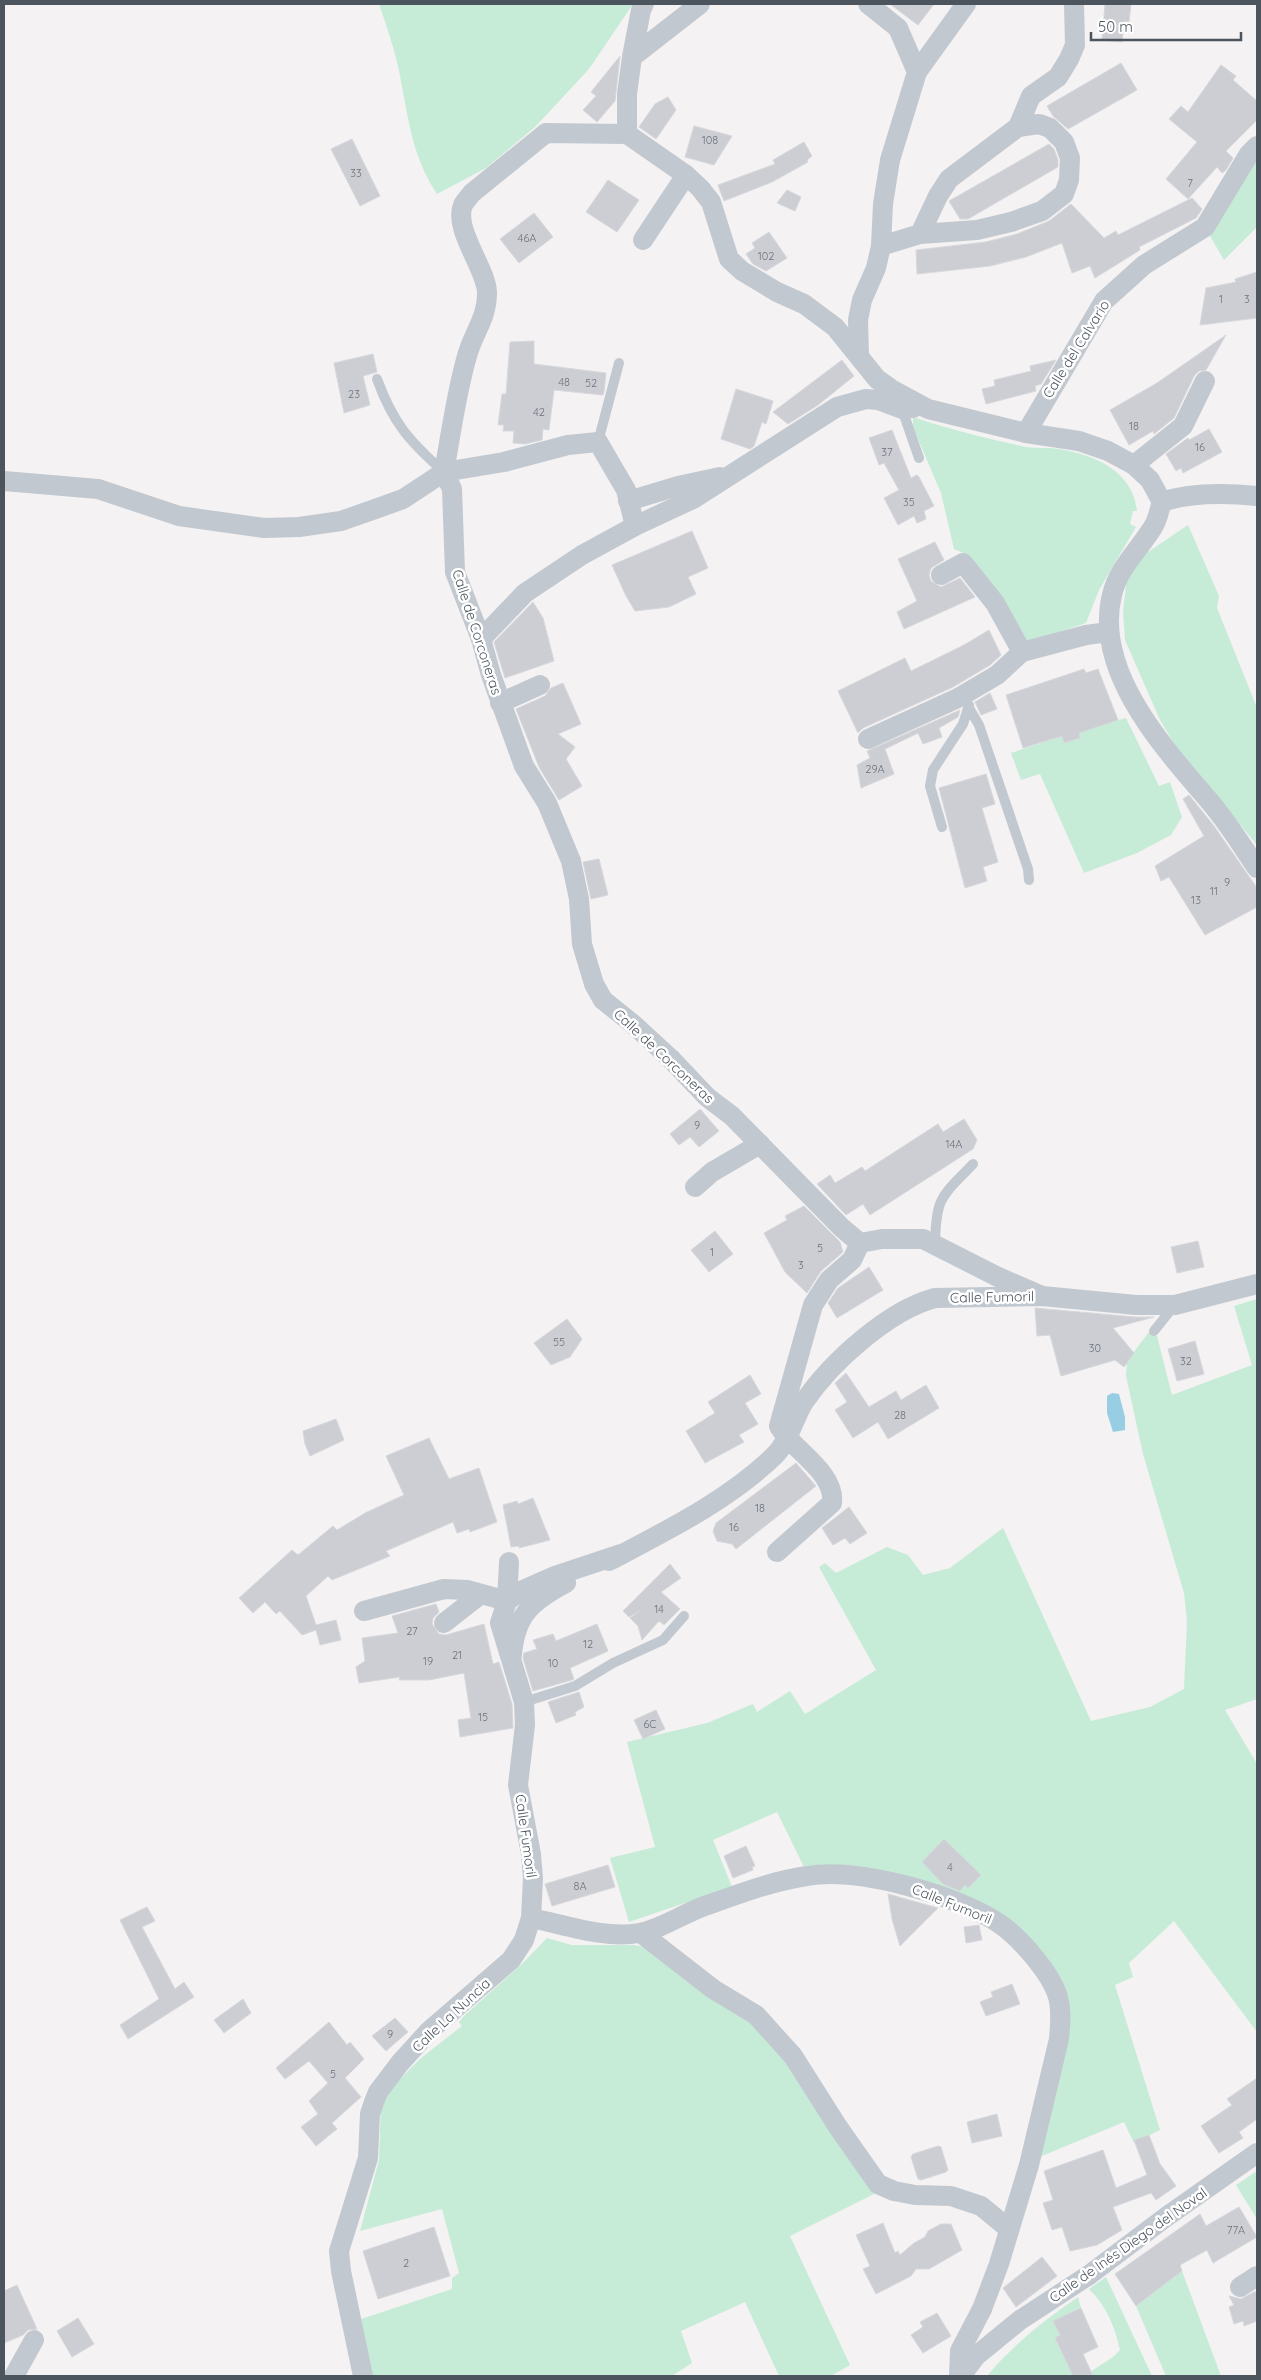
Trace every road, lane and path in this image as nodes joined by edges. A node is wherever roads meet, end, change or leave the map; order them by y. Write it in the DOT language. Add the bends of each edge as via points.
graph roads {
  1 [pos="644,4"];
  2 [pos="700,4"];
  3 [pos="868,4"];
  4 [pos="966,4"];
  5 [pos="1074,4"];
  6 [pos="632,57"];
  7 [pos="917,72"];
  8 [pos="1018,126"];
  9 [pos="626,134"];
  10 [pos="1257,146"];
  11 [pos="686,175"];
  12 [pos="920,234"];
  13 [pos="643,240"];
  14 [pos="881,246"];
  15 [pos="859,355"];
  16 [pos="618,363"];
  17 [pos="377,379"];
  18 [pos="1205,380"];
  19 [pos="925,408"];
  20 [pos="902,409"];
  21 [pos="1026,433"];
  22 [pos="598,442"];
  23 [pos="919,458"];
  24 [pos="1134,465"];
  25 [pos="444,472"];
  26 [pos="737,474"];
  27 [pos="4,481"];
  28 [pos="1257,496"];
  29 [pos="628,501"];
  30 [pos="1162,502"];
  31 [pos="635,526"];
  32 [pos="942,575"];
  33 [pos="1109,632"];
  34 [pos="482,639"];
  35 [pos="1022,652"];
  36 [pos="540,685"];
  37 [pos="969,700"];
  38 [pos="500,703"];
  39 [pos="868,739"];
  40 [pos="942,827"];
  41 [pos="1257,868"];
  42 [pos="1029,880"];
  43 [pos="760,1144"];
  44 [pos="973,1164"];
  45 [pos="695,1187"];
  46 [pos="860,1243"];
  47 [pos="935,1244"];
  48 [pos="1257,1284"];
  49 [pos="1042,1296"];
  50 [pos="1174,1305"];
  51 [pos="1154,1331"];
  52 [pos="786,1439"];
  53 [pos="777,1552"];
  54 [pos="621,1554"];
  55 [pos="509,1562"];
  56 [pos="481,1594"];
  57 [pos="507,1601"];
  58 [pos="364,1611"];
  59 [pos="684,1616"];
  60 [pos="444,1623"];
  61 [pos="511,1659"];
  62 [pos="524,1702"];
  63 [pos="531,1918"];
  64 [pos="641,1933"];
  65 [pos="1257,2153"];
  66 [pos="1009,2229"];
  67 [pos="1257,2276"];
  68 [pos="1240,2286"];
  69 [pos="34,2340"];
  70 [pos="14,2376"];
  71 [pos="363,2376"];
  72 [pos="960,2376"];
  1 -- 6 [label="street"];
  2 -- 6 [label="street"];
  3 -- 7 [label="street" via="898,28"];
  4 -- 7 [label="street"];
  5 -- 8 [label="street" via="1075,44 1069,59 1058,77 1031,96"];
  6 -- 9 [label="street" via="626,94"];
  7 -- 14 [label="street" via="890,160 882,204"];
  8 -- 12 [label="street" via="949,179"];
  8 -- 12 [label="street" via="1039,124 1050,128 1064,142 1070,158 1069,180 1064,194 1042,210 1011,222 977,230"];
  9 -- 11 [label="street"];
  9 -- 25 [label="street" via="546,132 485,181 463,205 462,216 472,254 485,279 487,303 485,316 466,361"];
  10 -- 21 [label="street, Calle del Calvario" via="1205,227 1144,265 1104,300"];
  11 -- 13 [label="street"];
  11 -- 15 [label="street" via="711,202 730,259 742,271 804,304 835,327"];
  12 -- 14 [label="street"];
  14 -- 15 [label="street" via="860,310"];
  15 -- 19 [label="street" via="877,379"];
  16 -- 22 [label="lane"];
  17 -- 25 [label="lane" via="398,425"];
  18 -- 24 [label="street" via="1183,426"];
  19 -- 20 [label="street"];
  19 -- 21 [label="street"];
  20 -- 23 [label="lane"];
  20 -- 26 [label="street" via="866,399 837,407 773,446"];
  21 -- 24 [label="street" via="1079,441"];
  22 -- 25 [label="street" via="568,445 504,462"];
  22 -- 29 [label="street" via="626,490"];
  24 -- 30 [label="street" via="1150,480"];
  25 -- 27 [label="street" via="403,499 341,521 281,528 179,516 98,489"];
  25 -- 34 [label="street, Calle de Corconeras" via="452,489 455,572"];
  26 -- 29 [label="street" via="678,486"];
  26 -- 31 [label="street" via="694,499"];
  28 -- 30 [label="street" via="1179,496"];
  29 -- 31 [label="street"];
  30 -- 33 [label="street" via="1154,526 1121,571 1108,612"];
  31 -- 34 [label="street" via="582,555 525,593"];
  32 -- 35 [label="street" via="964,563 995,603"];
  33 -- 35 [label="street"];
  33 -- 41 [label="street" via="1114,660 1150,730 1212,804"];
  34 -- 38 [label="street, Calle de Corconeras"];
  35 -- 37 [label="street"];
  36 -- 38 [label="street, Calle de Corconeras"];
  37 -- 39 [label="street"];
  37 -- 40 [label="lane" via="963,724 930,779"];
  37 -- 42 [label="lane" via="1028,869"];
  38 -- 43 [label="street, Calle de Corconeras" via="524,766 547,803 571,861 586,962 603,1000 633,1024 706,1097 732,1116"];
  43 -- 45 [label="street" via="712,1172"];
  43 -- 46 [label="street, Calle de Corconeras"];
  44 -- 47 [label="lane" via="941,1199 935,1217"];
  46 -- 47 [label="street" via="882,1239 923,1239"];
  46 -- 52 [label="street" via="852,1260 829,1280 813,1305 779,1426"];
  47 -- 49 [label="street"];
  48 -- 50 [label="street, Calle Fumoril"];
  49 -- 50 [label="street, Calle Fumoril" via="1136,1305"];
  49 -- 52 [label="street, Calle Fumoril" via="936,1298 919,1302 837,1361 805,1401"];
  50 -- 51 [label="lane"];
  52 -- 53 [label="street" via="806,1454 833,1495 826,1510"];
  52 -- 54 [label="street, Calle Fumoril" via="753,1474 667,1530"];
  54 -- 57 [label="street, Calle Fumoril" via="555,1576"];
  54 -- 61 [label="street, Calle Fumoril" via="530,1605 513,1637"];
  55 -- 57 [label="street, Calle Fumoril"];
  56 -- 57 [label="street"];
  56 -- 58 [label="street" via="444,1589"];
  56 -- 60 [label="street"];
  57 -- 61 [label="street, Calle Fumoril" via="500,1623"];
  59 -- 62 [label="lane" via="663,1640 613,1663 575,1686"];
  61 -- 62 [label="street, Calle Fumoril"];
  62 -- 63 [label="street, Calle Fumoril" via="525,1725 518,1785 531,1854"];
  63 -- 64 [label="street, Calle Fumoril" via="615,1935"];
  63 -- 71 [label="street, Calle La Nuncia" via="524,1940 511,1960 429,2031 395,2070 374,2102 370,2114 368,2158 339,2251"];
  64 -- 66 [label="street" via="713,1989 756,2015 793,2056 878,2184 915,2195 951,2196 981,2206"];
  64 -- 66 [label="street, Calle Fumoril" via="702,1907 786,1880 810,1875 844,1875 909,1886 980,1913 1016,1936 1049,1979 1058,1997 1061,2018 1036,2140"];
  65 -- 72 [label="street, Calle de Inés Diego del Noval" via="1090,2275 1020,2320 976,2356"];
  66 -- 72 [label="street, Calle Fumoril" via="982,2309 960,2351"];
  67 -- 68 [label="street"];
  69 -- 70 [label="street"];
}
